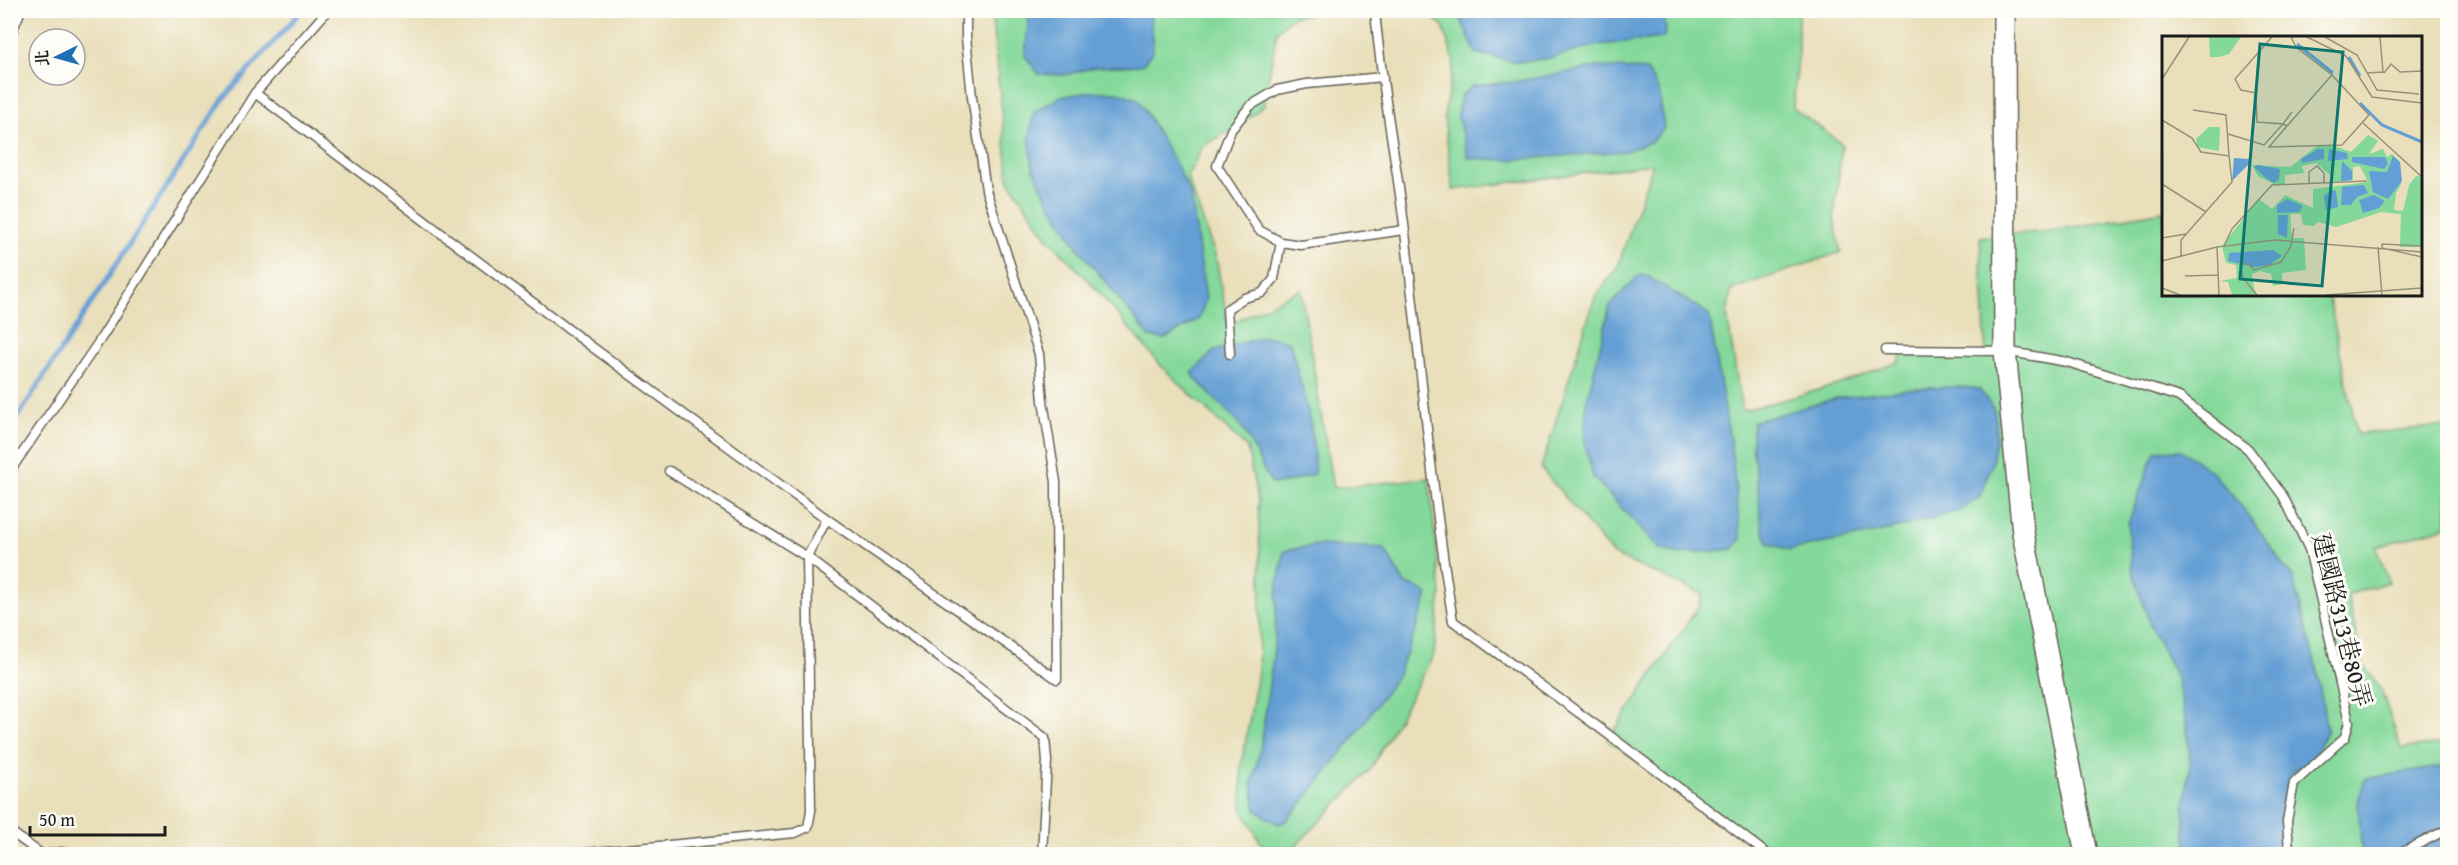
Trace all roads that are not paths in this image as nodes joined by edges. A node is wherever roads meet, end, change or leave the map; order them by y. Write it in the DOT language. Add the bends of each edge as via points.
graph roads {
  1 [pos="21,10"];
  2 [pos="328,10"];
  3 [pos="966,10"];
  4 [pos="1376,10"];
  5 [pos="2004,10"];
  6 [pos="10,37"];
  7 [pos="1383,77"];
  8 [pos="255,93"];
  9 [pos="1404,230"];
  10 [pos="1281,242"];
  11 [pos="1885,350"];
  12 [pos="2005,351"];
  13 [pos="1230,354"];
  14 [pos="10,471"];
  15 [pos="669,471"];
  16 [pos="827,519"];
  17 [pos="807,557"];
  18 [pos="2448,829"];
  19 [pos="10,831"];
  20 [pos="41,855"];
  21 [pos="48,855"];
  22 [pos="71,855"];
  23 [pos="574,855"];
  24 [pos="1042,855"];
  25 [pos="1767,855"];
  26 [pos="2086,855"];
  27 [pos="2292,855"];
  28 [pos="2399,855"];
  1 -- 6 [label="lane"];
  2 -- 8 [label="lane"];
  3 -- 16 [label="lane" via="972,97 986,190 1040,354 1056,482 1057,679"];
  4 -- 7 [label="lane"];
  5 -- 12 [label="street"];
  7 -- 9 [label="lane"];
  7 -- 10 [label="lane" via="1277,90 1250,106 1231,130 1217,166 1259,230"];
  8 -- 14 [label="lane" via="100,340"];
  8 -- 16 [label="lane"];
  9 -- 10 [label="lane" via="1301,245"];
  9 -- 25 [label="lane" via="1437,524 1453,621"];
  10 -- 13 [label="lane" via="1274,279 1262,293 1227,309"];
  11 -- 12 [label="lane, 建國路313巷80弄"];
  12 -- 26 [label="street" via="2023,533"];
  12 -- 27 [label="lane, 建國路313巷80弄" via="2067,362 2179,397 2248,449 2283,496 2309,549 2349,722 2345,737 2294,783 2287,821"];
  15 -- 17 [label="lane"];
  16 -- 17 [label="lane"];
  17 -- 23 [label="lane" via="811,811 808,827 795,833"];
  17 -- 24 [label="lane" via="1045,738"];
  18 -- 28 [label="lane"];
  19 -- 20 [label="lane"];
  21 -- 22 [label="lane"];
}
